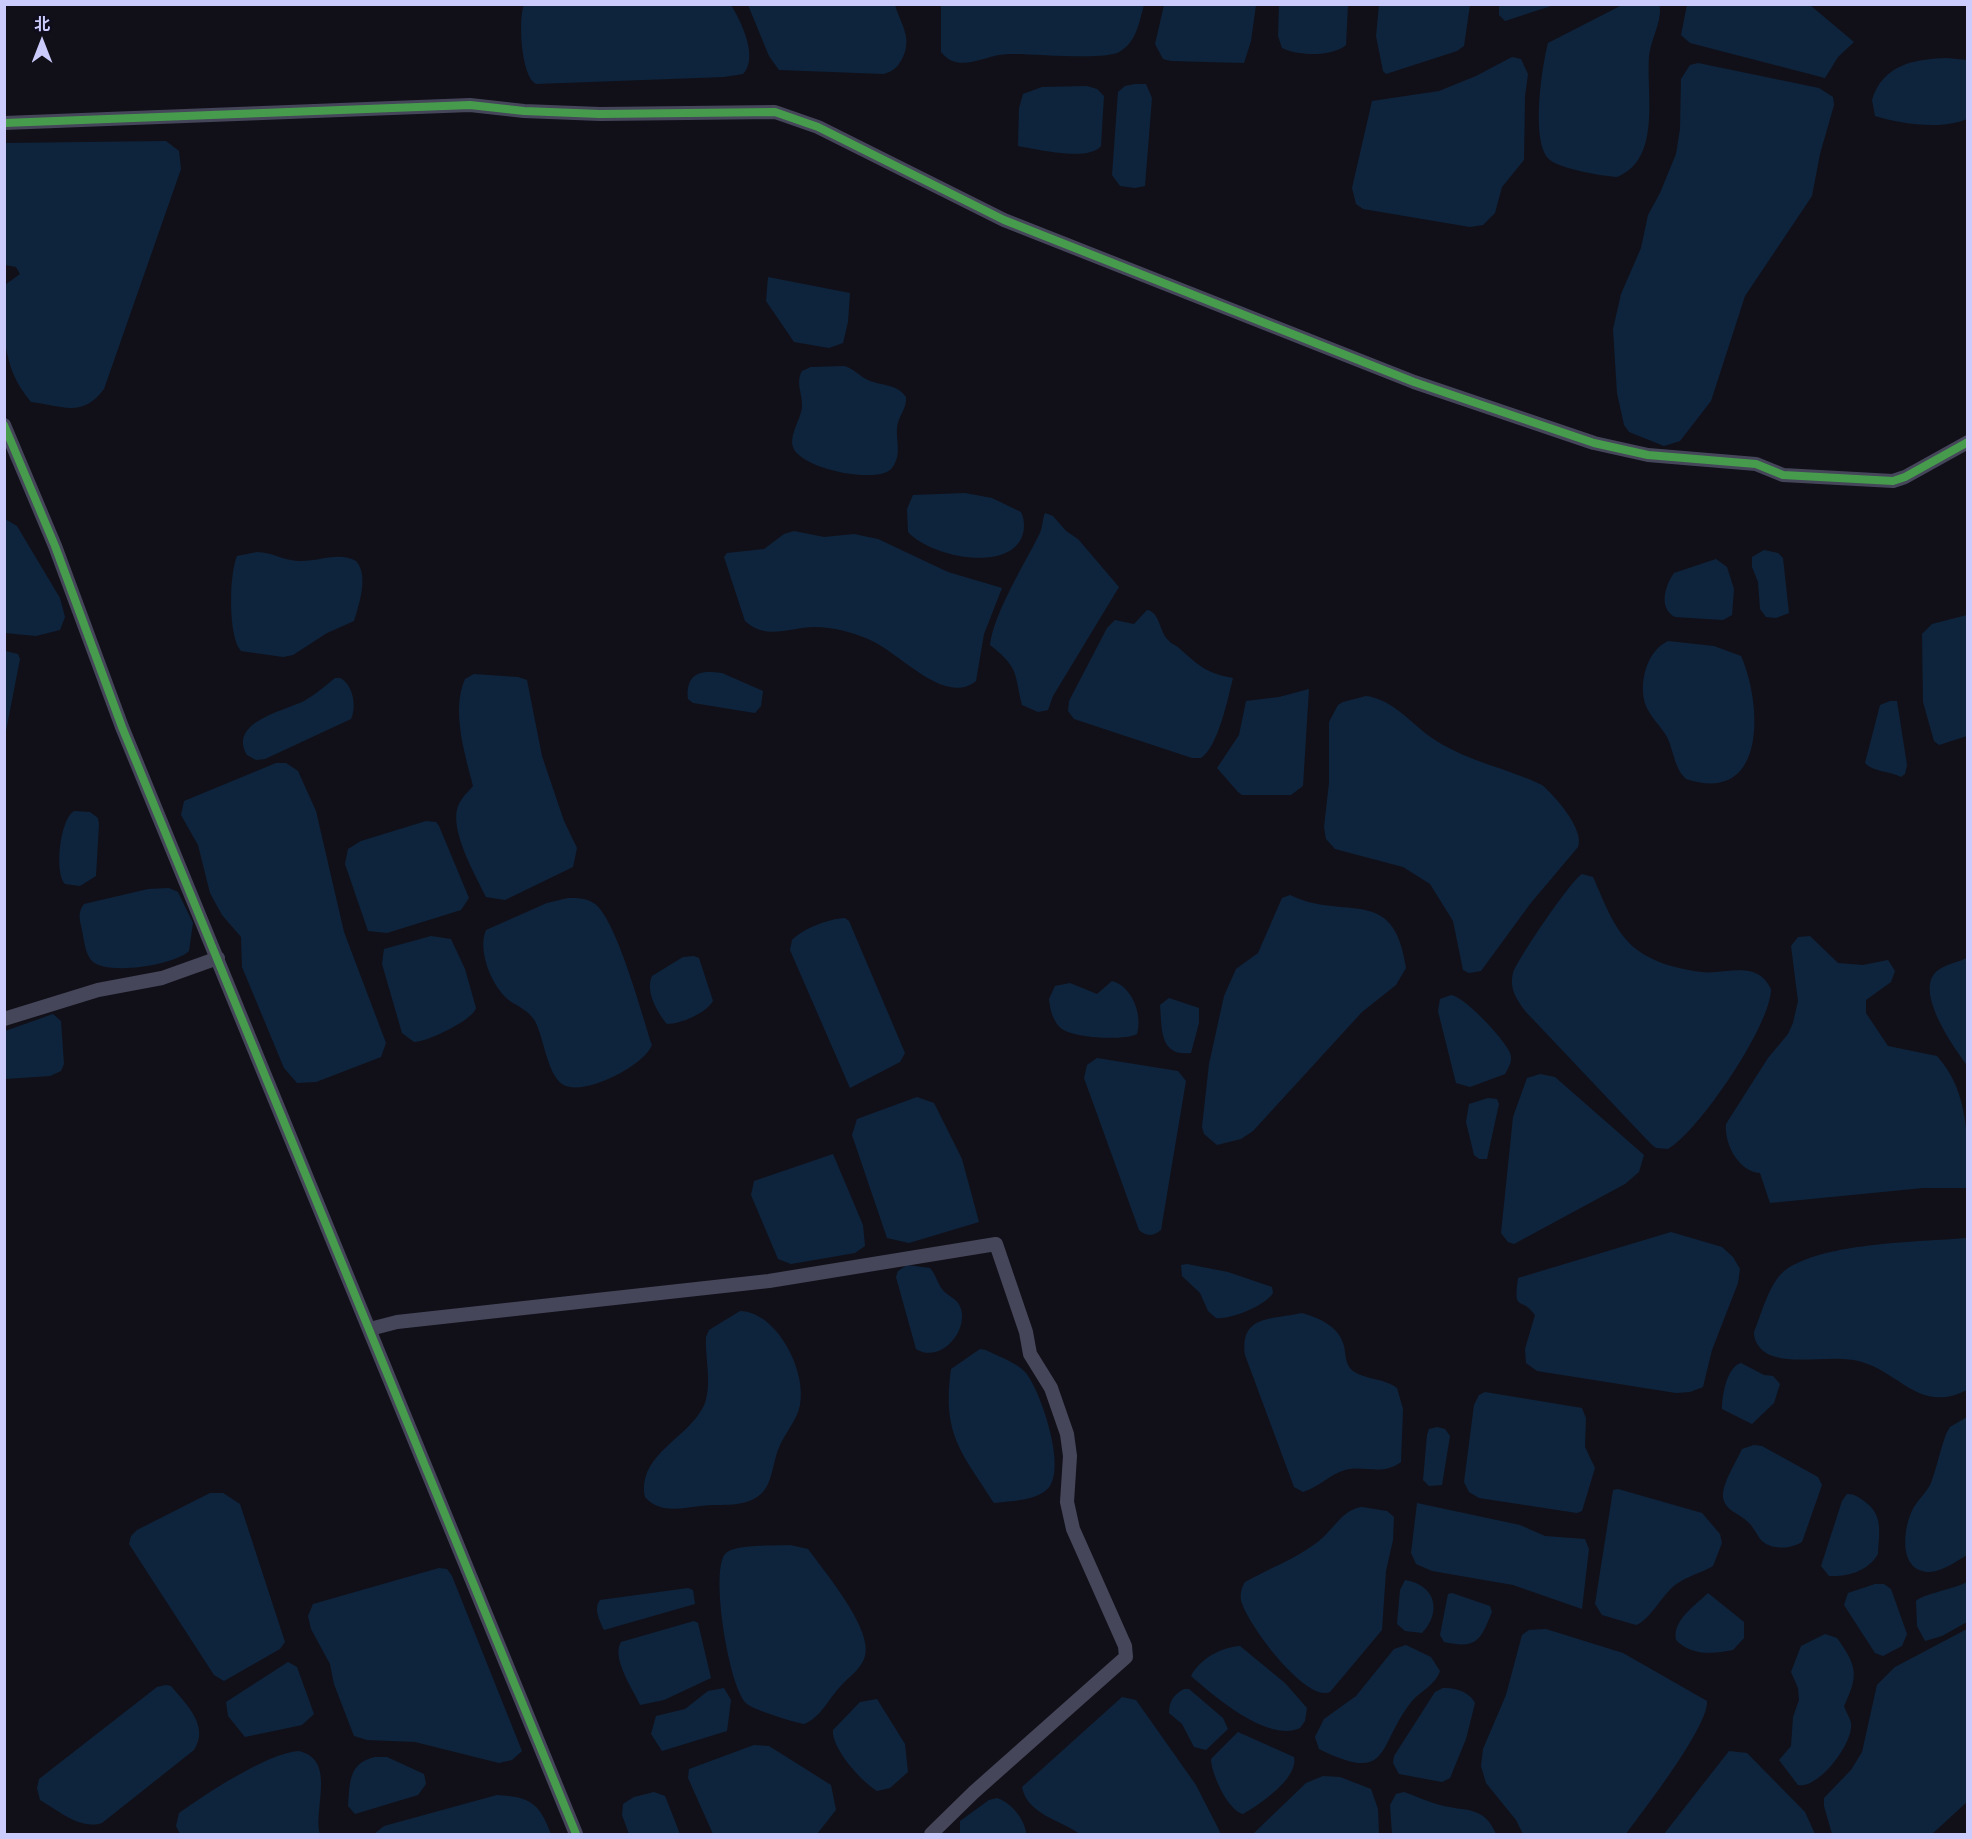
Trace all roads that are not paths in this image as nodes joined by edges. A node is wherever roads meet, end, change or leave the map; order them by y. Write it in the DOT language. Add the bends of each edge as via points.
graph roads {
  1 [pos="4,123"];
  2 [pos="4,425"];
  3 [pos="1968,442"];
  4 [pos="218,958"];
  5 [pos="4,1019"];
  6 [pos="370,1329"];
  7 [pos="576,1834"];
  8 [pos="931,1834"];
  1 -- 3 [label="street" via="470,105 600,114 775,112 818,127 1004,220 1271,328 1414,382 1613,449 1756,464 1783,475 1893,481"];
  2 -- 4 [label="street" via="55,546 122,727"];
  4 -- 5 [label="street" via="162,978 98,990"];
  4 -- 6 [label="street"];
  6 -- 7 [label="street"];
  6 -- 8 [label="street" via="397,1322 769,1281 996,1244 1030,1354 1051,1388 1067,1434 1067,1502 1072,1529 1125,1646 1126,1657"];
}
